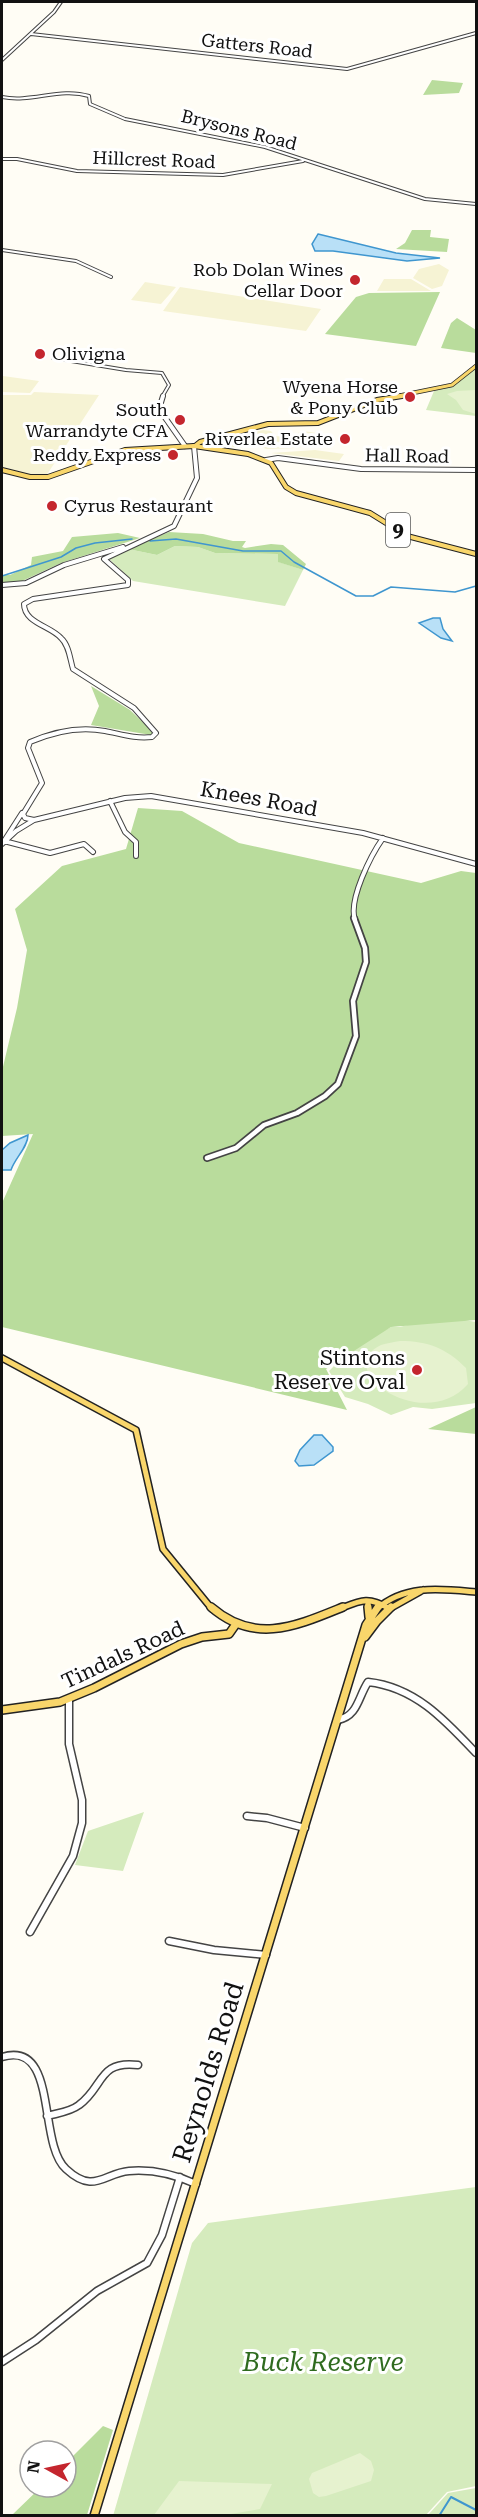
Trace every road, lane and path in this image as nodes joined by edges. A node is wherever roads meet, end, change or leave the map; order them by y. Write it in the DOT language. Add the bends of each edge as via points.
graph roads {
  1 [pos="61,2"];
  2 [pos="477,33"];
  3 [pos="31,34"];
  4 [pos="2,60"];
  5 [pos="2,97"];
  6 [pos="2,159"];
  7 [pos="306,160"];
  8 [pos="477,204"];
  9 [pos="2,250"];
  10 [pos="6,252"];
  11 [pos="2,257"];
  12 [pos="111,277"];
  13 [pos="53,358"];
  14 [pos="477,366"];
  15 [pos="204,442"];
  16 [pos="185,446"];
  17 [pos="196,446"];
  18 [pos="206,447"];
  19 [pos="266,460"];
  20 [pos="2,470"];
  21 [pos="477,470"];
  22 [pos="125,547"];
  23 [pos="477,554"];
  24 [pos="2,585"];
  25 [pos="110,801"];
  26 [pos="23,812"];
  27 [pos="34,820"];
  28 [pos="383,838"];
  29 [pos="3,843"];
  30 [pos="93,852"];
  31 [pos="136,856"];
  32 [pos="477,864"];
  33 [pos="207,1158"];
  34 [pos="2,1358"];
  35 [pos="477,1592"];
  36 [pos="366,1602"];
  37 [pos="383,1607"];
  38 [pos="369,1619"];
  39 [pos="233,1623"];
  40 [pos="362,1641"];
  41 [pos="69,1699"];
  42 [pos="2,1710"];
  43 [pos="338,1720"];
  44 [pos="477,1753"];
  45 [pos="247,1816"];
  46 [pos="305,1828"];
  47 [pos="30,1932"];
  48 [pos="169,1941"];
  49 [pos="266,1955"];
  50 [pos="2,2057"];
  51 [pos="138,2065"];
  52 [pos="47,2116"];
  53 [pos="180,2177"];
  54 [pos="196,2184"];
  55 [pos="2,2362"];
  56 [pos="94,2516"];
  1 -- 3 [label="street"];
  2 -- 3 [label="street, Gatters Road" via="347,69"];
  3 -- 4 [label="street"];
  5 -- 7 [label="street, Brysons Road" via="84,94 89,96 91,106 125,118 265,147"];
  6 -- 7 [label="street, Hillcrest Road" via="72,171 223,175"];
  7 -- 8 [label="street, Brysons Road" via="425,199"];
  9 -- 10 [label="street"];
  10 -- 11 [label="street"];
  10 -- 12 [label="street" via="76,261"];
  13 -- 16 [label="street" via="162,373 169,385 159,409"];
  14 -- 15 [label="main road" via="444,388 377,400 318,423 273,424"];
  15 -- 17 [label="main road"];
  15 -- 18 [label="main road"];
  16 -- 17 [label="main road"];
  16 -- 20 [label="main road" via="125,450 48,477"];
  17 -- 18 [label="main road"];
  17 -- 22 [label="street" via="197,478 176,523"];
  18 -- 19 [label="main road"];
  19 -- 21 [label="street, Hall Road" via="278,458 361,469"];
  19 -- 23 [label="main road, 9" via="286,487 296,493 358,508 407,536"];
  22 -- 24 [label="street" via="64,565 26,583"];
  22 -- 26 [label="street" via="104,559 128,580 128,585 33,599 26,602 24,609 28,616 61,637 73,669 134,708 156,733 141,738 104,730 81,730 30,742 28,748 42,783"];
  25 -- 27 [label="street, Knees Road"];
  25 -- 28 [label="street, Knees Road" via="164,797"];
  25 -- 31 [label="street" via="124,832 136,842"];
  26 -- 27 [label="street" via="25,818"];
  26 -- 29 [label="street"];
  27 -- 29 [label="street, Knees Road"];
  28 -- 32 [label="street, Knees Road"];
  28 -- 33 [label="street" via="353,904 366,962 353,1001 356,1036 338,1084 297,1113 264,1125 236,1148"];
  29 -- 30 [label="street" via="58,853 84,844"];
  34 -- 39 [label="main road" via="136,1430 164,1552 213,1610"];
  35 -- 37 [label="main road" via="426,1589"];
  36 -- 37 [label="main road"];
  36 -- 38 [label="main road"];
  36 -- 39 [label="main road" via="287,1628 258,1630"];
  37 -- 38 [label="main road, Reynolds Road"];
  37 -- 40 [label="main road, Reynolds Road"];
  38 -- 40 [label="main road, Reynolds Road"];
  39 -- 41 [label="main road, Tindals Road" via="229,1634 182,1644"];
  40 -- 43 [label="main road, Reynolds Road"];
  41 -- 42 [label="main road, Tindals Road"];
  41 -- 47 [label="street" via="69,1744 82,1800 82,1823 73,1856"];
  43 -- 44 [label="street" via="355,1713 363,1687 368,1682 377,1682 421,1701"];
  43 -- 46 [label="main road, Reynolds Road"];
  45 -- 46 [label="street"];
  46 -- 49 [label="main road, Reynolds Road"];
  48 -- 49 [label="street"];
  49 -- 54 [label="main road, Reynolds Road"];
  50 -- 52 [label="street" via="26,2056 37,2068"];
  51 -- 52 [label="street" via="117,2063 82,2103"];
  52 -- 53 [label="street" via="64,2168 80,2179 100,2182 127,2171"];
  53 -- 54 [label="street"];
  53 -- 55 [label="street" via="162,2235 147,2263 97,2290 36,2340"];
  54 -- 56 [label="main road, Reynolds Road"];
}
